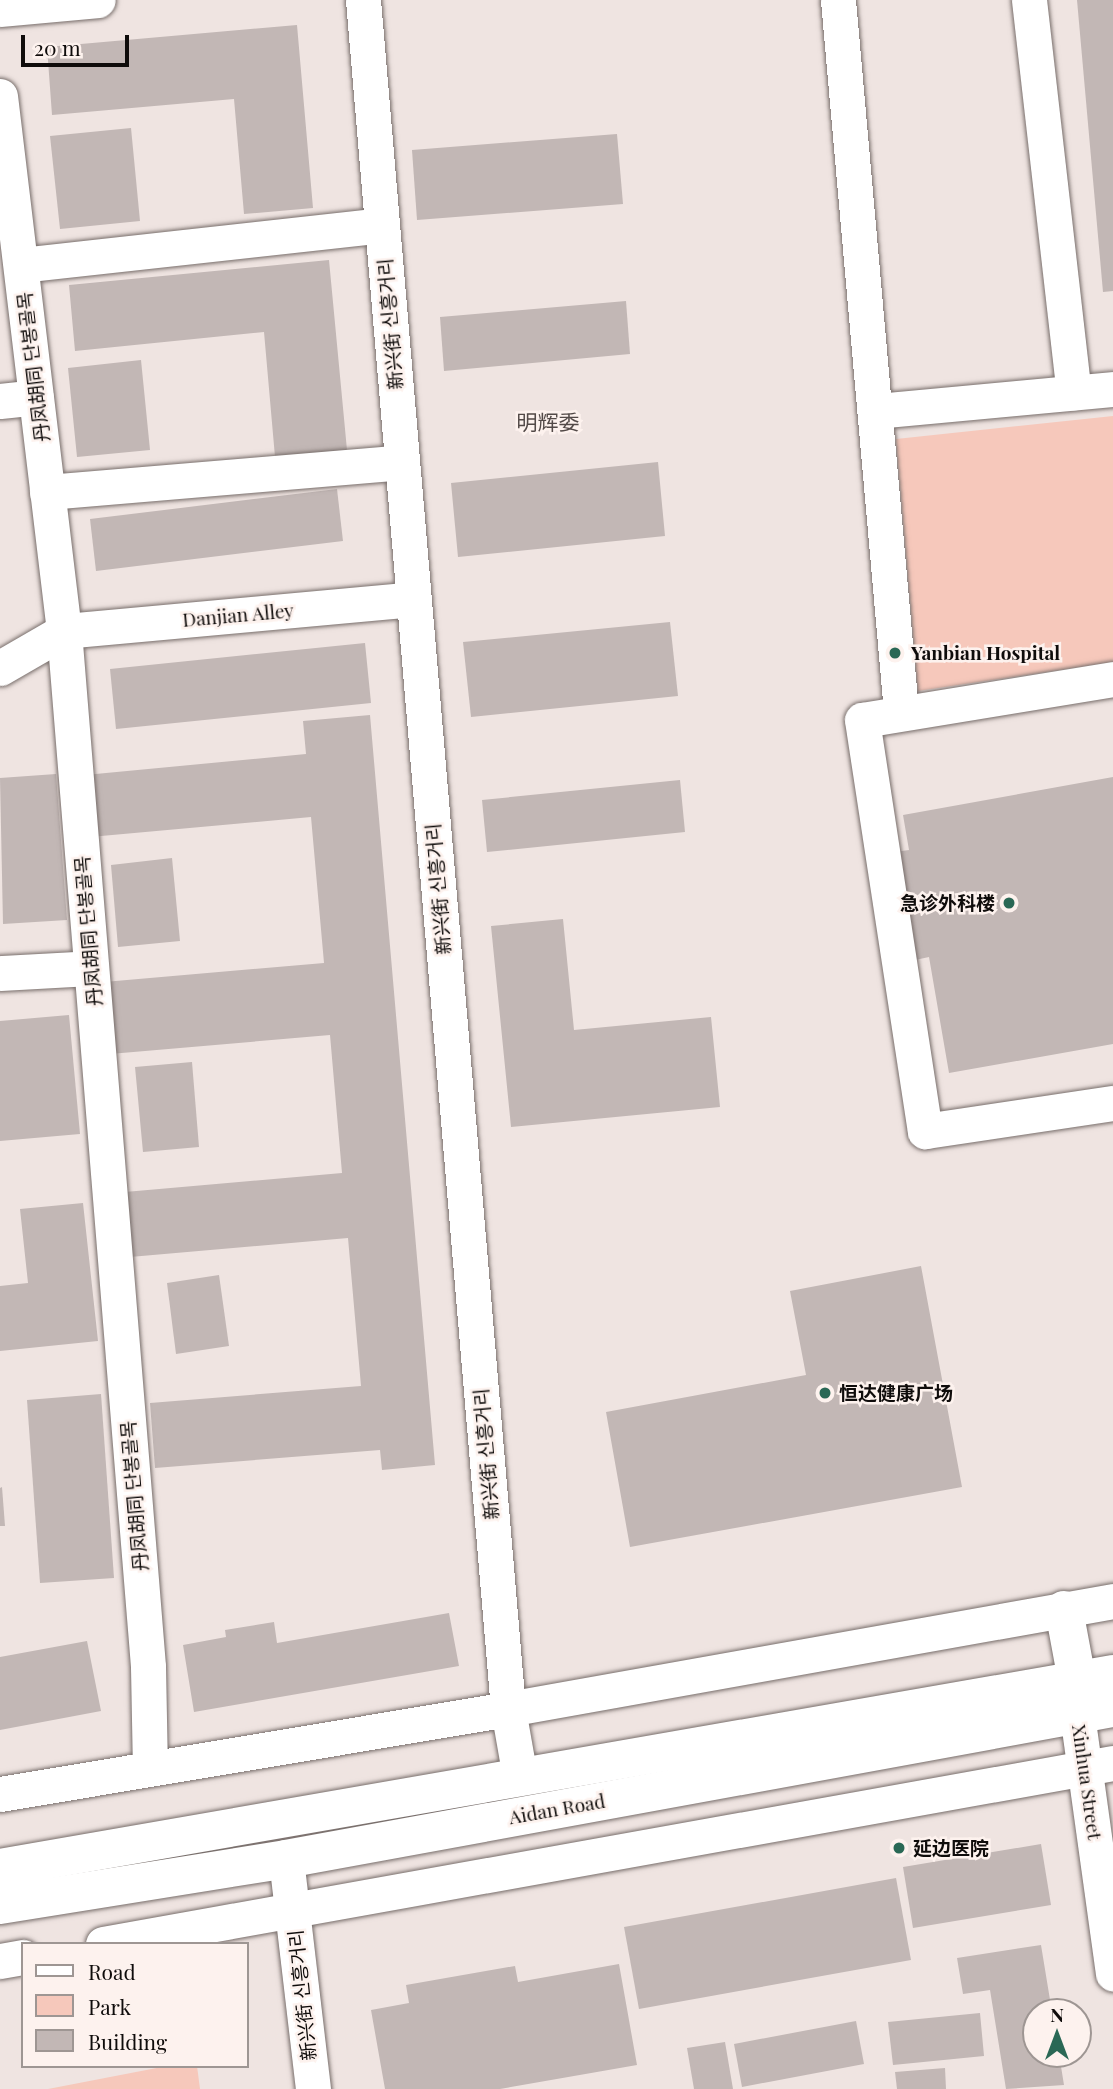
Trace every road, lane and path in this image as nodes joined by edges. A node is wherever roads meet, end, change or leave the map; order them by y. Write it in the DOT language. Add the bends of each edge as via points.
graph roads {
  1 [pos="99,0"];
  2 [pos="363,0"];
  3 [pos="838,0"];
  4 [pos="1029,0"];
  5 [pos="0,9"];
  6 [pos="1,108"];
  7 [pos="382,225"];
  8 [pos="21,265"];
  9 [pos="1113,389"];
  10 [pos="1074,393"];
  11 [pos="36,397"];
  12 [pos="0,401"];
  13 [pos="876,411"];
  14 [pos="401,462"];
  15 [pos="47,492"];
  16 [pos="413,599"];
  17 [pos="64,631"];
  18 [pos="0,668"];
  19 [pos="1113,679"];
  20 [pos="901,712"];
  21 [pos="91,968"];
  22 [pos="0,973"];
  23 [pos="1113,1103"];
  24 [pos="1113,1601"];
  25 [pos="1064,1610"];
  26 [pos="1095,1694"];
  27 [pos="508,1709"];
  28 [pos="1099,1765"];
  29 [pos="150,1768"];
  30 [pos="520,1777"];
  31 [pos="0,1794"];
  32 [pos="286,1859"];
  33 [pos="0,1868"];
  34 [pos="0,1905"];
  35 [pos="292,1912"];
  36 [pos="115,1942"];
  37 [pos="21,1957"];
  38 [pos="0,1961"];
  39 [pos="1113,1974"];
  40 [pos="313,2089"];
  1 -- 5 [label="street"];
  2 -- 7 [label="street, 新兴街 신흥거리"];
  3 -- 13 [label="street"];
  4 -- 10 [label="street"];
  6 -- 8 [label="street, 丹凤胡同 단봉골목"];
  7 -- 8 [label="street"];
  7 -- 14 [label="street, 新兴街 신흥거리"];
  8 -- 11 [label="street, 丹凤胡同 단봉골목"];
  9 -- 10 [label="street"];
  10 -- 13 [label="street"];
  11 -- 12 [label="street"];
  11 -- 15 [label="street, 丹凤胡同 단봉골목"];
  13 -- 20 [label="street"];
  14 -- 15 [label="street"];
  14 -- 16 [label="street, 新兴街 신흥거리"];
  15 -- 17 [label="street, 丹凤胡同 단봉골목"];
  16 -- 17 [label="street, Danjian Alley"];
  16 -- 27 [label="street, 新兴街 신흥거리"];
  17 -- 18 [label="street"];
  17 -- 21 [label="street, 丹凤胡同 단봉골목"];
  19 -- 20 [label="street"];
  20 -- 23 [label="street" via="862,720 925,1131"];
  21 -- 22 [label="street"];
  21 -- 29 [label="street, 丹凤胡同 단봉골목" via="148,1667"];
  24 -- 25 [label="street"];
  25 -- 26 [label="main road"];
  25 -- 27 [label="street"];
  26 -- 28 [label="street, Xinhua Street"];
  26 -- 30 [label="main road, Aidan Road"];
  26 -- 32 [label="main road, Aidan Road"];
  27 -- 29 [label="street"];
  27 -- 30 [label="street, 新兴街 신흥거리"];
  28 -- 35 [label="street"];
  28 -- 39 [label="street, Xinhua Street"];
  29 -- 31 [label="street"];
  30 -- 33 [label="main road, Aidan Road"];
  32 -- 34 [label="main road, Aidan Road"];
  32 -- 35 [label="street, 新兴街 신흥거리"];
  35 -- 36 [label="street"];
  35 -- 40 [label="street, 新兴街 신흥거리"];
  37 -- 38 [label="street"];
}
